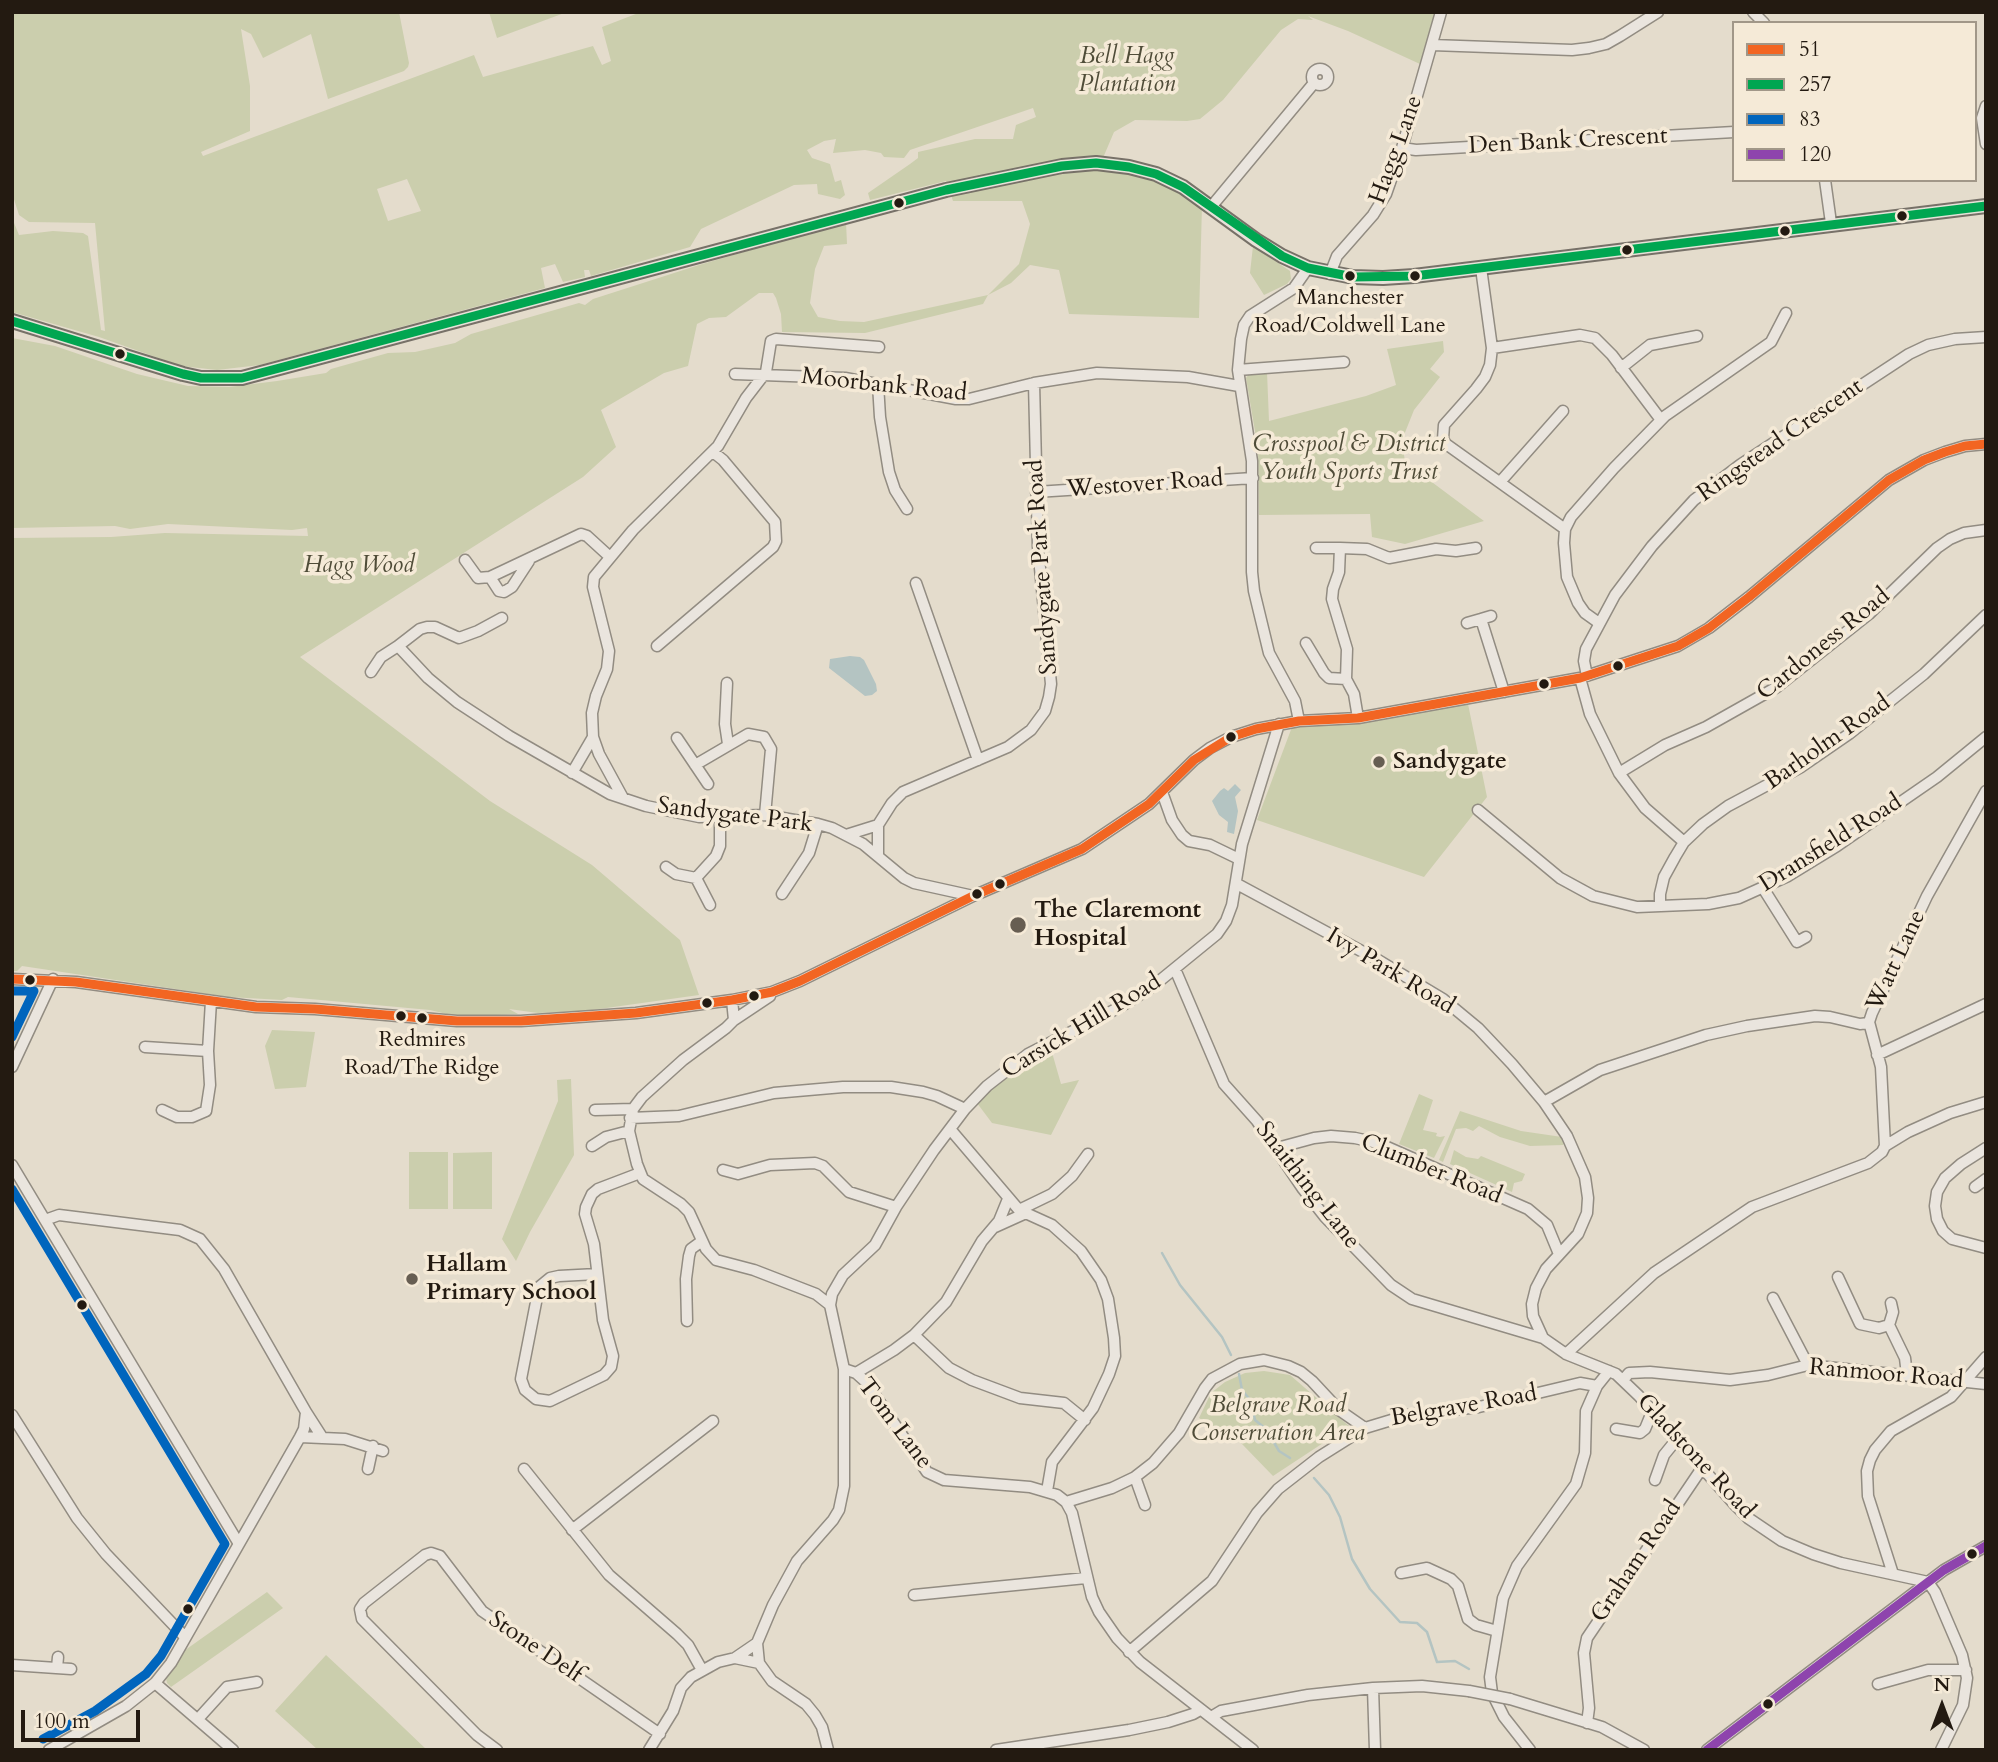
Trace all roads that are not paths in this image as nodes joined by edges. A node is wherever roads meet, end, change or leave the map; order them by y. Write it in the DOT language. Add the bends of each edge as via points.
graph roads {
  1 [pos="1441,12"];
  2 [pos="1658,12"];
  3 [pos="1432,45"];
  4 [pos="1314,83"];
  5 [pos="1986,106"];
  6 [pos="1732,132"];
  7 [pos="1986,144"];
  8 [pos="1402,148"];
  9 [pos="1825,182"];
  10 [pos="1986,206"];
  11 [pos="1211,207"];
  12 [pos="1831,223"];
  13 [pos="1308,268"];
  14 [pos="1481,268"];
  15 [pos="1329,274"];
  16 [pos="1786,313"];
  17 [pos="12,321"];
  18 [pos="1697,336"];
  19 [pos="1986,337"];
  20 [pos="879,347"];
  21 [pos="1492,348"];
  22 [pos="1344,362"];
  23 [pos="1621,368"];
  24 [pos="1238,370"];
  25 [pos="735,374"];
  26 [pos="764,376"];
  27 [pos="1034,383"];
  28 [pos="878,384"];
  29 [pos="1239,386"];
  30 [pos="1563,411"];
  31 [pos="1661,420"];
  32 [pos="1986,444"];
  33 [pos="713,452"];
  34 [pos="1253,478"];
  35 [pos="1501,481"];
  36 [pos="1036,492"];
  37 [pos="907,509"];
  38 [pos="1565,529"];
  39 [pos="1986,530"];
  40 [pos="1316,548"];
  41 [pos="1340,548"];
  42 [pos="1476,548"];
  43 [pos="610,557"];
  44 [pos="531,559"];
  45 [pos="465,560"];
  46 [pos="490,577"];
  47 [pos="916,583"];
  48 [pos="1986,615"];
  49 [pos="502,618"];
  50 [pos="1467,624"];
  51 [pos="1599,624"];
  52 [pos="1306,643"];
  53 [pos="398,646"];
  54 [pos="657,646"];
  55 [pos="371,672"];
  56 [pos="1584,677"];
  57 [pos="1346,679"];
  58 [pos="727,683"];
  59 [pos="1504,692"];
  60 [pos="1358,718"];
  61 [pos="1299,720"];
  62 [pos="1279,724"];
  63 [pos="593,737"];
  64 [pos="1986,737"];
  65 [pos="677,738"];
  66 [pos="728,744"];
  67 [pos="978,760"];
  68 [pos="695,765"];
  69 [pos="572,773"];
  70 [pos="1619,773"];
  71 [pos="708,784"];
  72 [pos="1986,791"];
  73 [pos="1162,792"];
  74 [pos="623,798"];
  75 [pos="1478,810"];
  76 [pos="765,815"];
  77 [pos="720,818"];
  78 [pos="818,824"];
  79 [pos="878,825"];
  80 [pos="846,835"];
  81 [pos="1684,842"];
  82 [pos="878,855"];
  83 [pos="1239,859"];
  84 [pos="666,867"];
  85 [pos="696,878"];
  86 [pos="1237,884"];
  87 [pos="1763,888"];
  88 [pos="937,889"];
  89 [pos="782,894"];
  90 [pos="972,897"];
  91 [pos="710,905"];
  92 [pos="1660,906"];
  93 [pos="940,912"];
  94 [pos="1806,937"];
  95 [pos="1175,969"];
  96 [pos="12,979"];
  97 [pos="53,979"];
  98 [pos="779,989"];
  99 [pos="732,1000"];
  100 [pos="211,1001"];
  101 [pos="1986,1004"];
  102 [pos="733,1020"];
  103 [pos="1869,1023"];
  104 [pos="145,1047"];
  105 [pos="208,1051"];
  106 [pos="1877,1055"];
  107 [pos="12,1067"];
  108 [pos="1544,1102"];
  109 [pos="1986,1102"];
  110 [pos="162,1110"];
  111 [pos="595,1110"];
  112 [pos="965,1110"];
  113 [pos="631,1113"];
  114 [pos="950,1129"];
  115 [pos="629,1132"];
  116 [pos="592,1146"];
  117 [pos="1885,1146"];
  118 [pos="1277,1148"];
  119 [pos="1986,1148"];
  120 [pos="1088,1154"];
  121 [pos="12,1165"];
  122 [pos="723,1170"];
  123 [pos="640,1173"];
  124 [pos="1986,1179"];
  125 [pos="1975,1187"];
  126 [pos="1008,1199"];
  127 [pos="896,1208"];
  128 [pos="1022,1211"];
  129 [pos="45,1220"];
  130 [pos="992,1228"];
  131 [pos="702,1241"];
  132 [pos="1986,1248"];
  133 [pos="1559,1254"];
  134 [pos="597,1274"];
  135 [pos="1838,1277"];
  136 [pos="1773,1298"];
  137 [pos="1891,1303"];
  138 [pos="830,1305"];
  139 [pos="687,1321"];
  140 [pos="1889,1325"];
  141 [pos="914,1335"];
  142 [pos="1543,1338"];
  143 [pos="1566,1353"];
  144 [pos="1986,1357"];
  145 [pos="1808,1365"];
  146 [pos="844,1369"];
  147 [pos="1609,1371"];
  148 [pos="856,1373"];
  149 [pos="1907,1375"];
  150 [pos="1623,1380"];
  151 [pos="1966,1382"];
  152 [pos="1986,1384"];
  153 [pos="1597,1386"];
  154 [pos="306,1412"];
  155 [pos="1653,1412"];
  156 [pos="12,1415"];
  157 [pos="1085,1420"];
  158 [pos="713,1421"];
  159 [pos="1365,1428"];
  160 [pos="1616,1429"];
  161 [pos="300,1437"];
  162 [pos="322,1437"];
  163 [pos="1677,1439"];
  164 [pos="1702,1468"];
  165 [pos="368,1469"];
  166 [pos="524,1469"];
  167 [pos="1135,1477"];
  168 [pos="1655,1480"];
  169 [pos="1046,1490"];
  170 [pos="1066,1502"];
  171 [pos="1145,1505"];
  172 [pos="572,1530"];
  173 [pos="239,1544"];
  174 [pos="1986,1546"];
  175 [pos="1401,1573"];
  176 [pos="1893,1574"];
  177 [pos="1086,1578"];
  178 [pos="1928,1582"];
  179 [pos="915,1595"];
  180 [pos="1497,1631"];
  181 [pos="185,1637"];
  182 [pos="757,1643"];
  183 [pos="1129,1652"];
  184 [pos="734,1658"];
  185 [pos="759,1663"];
  186 [pos="12,1665"];
  187 [pos="71,1669"];
  188 [pos="702,1670"];
  189 [pos="1966,1670"];
  190 [pos="257,1682"];
  191 [pos="155,1683"];
  192 [pos="1878,1684"];
  193 [pos="1373,1688"];
  194 [pos="1200,1710"];
  195 [pos="1211,1717"];
  196 [pos="198,1718"];
  197 [pos="1587,1723"];
  198 [pos="660,1734"];
  199 [pos="49,1750"];
  200 [pos="233,1750"];
  201 [pos="497,1750"];
  202 [pos="649,1750"];
  203 [pos="828,1750"];
  204 [pos="996,1750"];
  205 [pos="1253,1750"];
  206 [pos="1376,1750"];
  207 [pos="1530,1750"];
  208 [pos="1644,1750"];
  209 [pos="1707,1750"];
  210 [pos="1941,1750"];
  1 -- 3 [label="street, Hagg Lane"];
  2 -- 3 [label="street" via="1613,40 1589,48"];
  3 -- 8 [label="street, Hagg Lane"];
  4 -- 11 [label="street"];
  5 -- 7 [label="street" via="1982,118"];
  6 -- 8 [label="street, Den Bank Crescent"];
  8 -- 15 [label="street, Hagg Lane" via="1380,204 1337,256"];
  9 -- 12 [label="street"];
  10 -- 12 [label="main road"];
  11 -- 13 [label="main road" via="1256,240"];
  11 -- 17 [label="main road" via="1157,174 1096,163 1062,166 893,203 242,377 183,374"];
  12 -- 14 [label="main road"];
  13 -- 15 [label="main road"];
  13 -- 24 [label="street" via="1294,288 1250,316 1241,338"];
  14 -- 15 [label="main road" via="1383,278"];
  14 -- 21 [label="street"];
  16 -- 31 [label="street" via="1763,349"];
  18 -- 23 [label="street" via="1650,345"];
  19 -- 51 [label="street, Ringstead Crescent" via="1955,339 1909,354 1719,480 1652,546"];
  20 -- 26 [label="street" via="776,338 771,341"];
  21 -- 23 [label="street" via="1586,335 1600,341"];
  21 -- 35 [label="street" via="1485,377 1444,425 1443,439"];
  22 -- 24 [label="street"];
  23 -- 31 [label="street"];
  24 -- 29 [label="street"];
  25 -- 26 [label="street, Moorbank Road"];
  26 -- 28 [label="street, Moorbank Road"];
  26 -- 33 [label="street"];
  27 -- 28 [label="street, Moorbank Road" via="969,399"];
  27 -- 29 [label="street, Moorbank Road" via="1124,373"];
  27 -- 36 [label="street, Sandygate Park Road"];
  28 -- 37 [label="street" via="889,472"];
  29 -- 34 [label="street" via="1251,441"];
  30 -- 35 [label="street"];
  31 -- 38 [label="street"];
  32 -- 56 [label="street" via="1935,456 1889,480 1695,637 1656,655"];
  33 -- 43 [label="street"];
  33 -- 54 [label="street" via="775,522 776,541"];
  34 -- 36 [label="street, Westover Road"];
  34 -- 61 [label="street" via="1254,590 1269,653 1295,701"];
  35 -- 38 [label="street"];
  36 -- 67 [label="street, Sandygate Park Road" via="1049,697 1031,730"];
  38 -- 51 [label="street" via="1567,577 1578,603"];
  39 -- 70 [label="street, Cardoness Road" via="1964,533 1937,548 1869,614 1777,687"];
  40 -- 41 [label="street"];
  41 -- 42 [label="street" via="1367,549 1390,558 1435,546 1456,551"];
  41 -- 57 [label="street" via="1332,599 1347,649"];
  43 -- 44 [label="street" via="581,534"];
  43 -- 63 [label="street" via="592,581 609,651 592,713"];
  44 -- 46 [label="street"];
  44 -- 46 [label="street" via="507,591 499,591"];
  45 -- 46 [label="street" via="478,578"];
  47 -- 67 [label="street"];
  48 -- 81 [label="street, Barholm Road" via="1924,674 1849,734 1801,767 1728,806"];
  49 -- 53 [label="street" via="460,638 435,627 420,629"];
  50 -- 59 [label="street" via="1485,617"];
  51 -- 56 [label="street, Ringstead Crescent" via="1585,654"];
  52 -- 57 [label="street" via="1329,678"];
  53 -- 55 [label="street" via="381,657"];
  53 -- 69 [label="street, Sandygate Park" via="457,702"];
  56 -- 59 [label="street"];
  56 -- 70 [label="street" via="1590,714"];
  57 -- 60 [label="street"];
  58 -- 66 [label="street"];
  59 -- 60 [label="street"];
  60 -- 61 [label="street"];
  61 -- 62 [label="street"];
  62 -- 73 [label="street" via="1210,748"];
  62 -- 83 [label="street, Carsick Hill Road"];
  63 -- 69 [label="street"];
  63 -- 74 [label="street"];
  64 -- 87 [label="street, Dransfield Road" via="1891,809"];
  65 -- 68 [label="street"];
  66 -- 68 [label="street"];
  66 -- 76 [label="street" via="754,734 770,745"];
  67 -- 79 [label="street, Sandygate Park Road" via="903,792"];
  68 -- 71 [label="street"];
  69 -- 74 [label="street, Sandygate Park"];
  70 -- 81 [label="street" via="1645,808"];
  72 -- 103 [label="street, Watt Lane" via="1927,896"];
  73 -- 83 [label="street" via="1182,835"];
  73 -- 90 [label="street" via="1083,849"];
  74 -- 77 [label="street, Sandygate Park" via="673,812"];
  75 -- 92 [label="street, Dransfield Road" via="1576,888 1613,903"];
  76 -- 77 [label="street, Sandygate Park"];
  76 -- 78 [label="street, Sandygate Park"];
  77 -- 85 [label="street" via="720,846"];
  78 -- 80 [label="street, Sandygate Park"];
  78 -- 89 [label="street" via="809,853"];
  79 -- 80 [label="street"];
  79 -- 82 [label="street"];
  80 -- 82 [label="street, Sandygate Park"];
  81 -- 92 [label="street, Barholm Road" via="1664,877"];
  82 -- 88 [label="street, Sandygate Park" via="904,878"];
  83 -- 86 [label="street, Carsick Hill Road"];
  84 -- 85 [label="street"];
  85 -- 91 [label="street"];
  86 -- 95 [label="street, Carsick Hill Road" via="1226,921 1217,934"];
  86 -- 108 [label="street, Ivy Park Road" via="1443,999 1478,1028"];
  87 -- 92 [label="street, Dransfield Road" via="1708,904"];
  87 -- 94 [label="street" via="1797,942"];
  88 -- 90 [label="street, Sandygate Park"];
  88 -- 93 [label="street"];
  90 -- 93 [label="street"];
  93 -- 98 [label="street"];
  95 -- 112 [label="street, Carsick Hill Road" via="1120,1007 1028,1054"];
  95 -- 118 [label="street, Snaithing Lane" via="1224,1084"];
  96 -- 97 [label="street"];
  97 -- 100 [label="street"];
  97 -- 107 [label="street"];
  98 -- 99 [label="street"];
  98 -- 102 [label="street"];
  99 -- 100 [label="street" via="521,1021 457,1021"];
  99 -- 102 [label="street"];
  100 -- 105 [label="street"];
  101 -- 106 [label="street"];
  102 -- 113 [label="street" via="666,1074"];
  103 -- 106 [label="street, Watt Lane"];
  103 -- 108 [label="street" via="1815,1016 1706,1035 1600,1070"];
  104 -- 105 [label="street"];
  105 -- 110 [label="street" via="206,1111 177,1117"];
  106 -- 117 [label="street, Watt Lane"];
  108 -- 133 [label="street, Ivy Park Road" via="1575,1151 1588,1198 1583,1225"];
  109 -- 117 [label="street" via="1925,1123"];
  111 -- 113 [label="street"];
  112 -- 113 [label="street" via="923,1092 843,1087 775,1093 679,1116"];
  112 -- 114 [label="street, Carsick Hill Road"];
  113 -- 115 [label="street"];
  114 -- 126 [label="street"];
  114 -- 127 [label="street, Carsick Hill Road"];
  115 -- 116 [label="street"];
  115 -- 123 [label="street"];
  117 -- 143 [label="street" via="1868,1163 1752,1207 1654,1273"];
  118 -- 133 [label="street, Clumber Road" via="1331,1136 1378,1143 1528,1209 1547,1225"];
  118 -- 142 [label="street, Snaithing Lane" via="1325,1217 1404,1295"];
  119 -- 132 [label="street" via="1945,1178 1935,1206 1943,1231 1952,1239"];
  120 -- 128 [label="street" via="1052,1194"];
  121 -- 129 [label="street"];
  122 -- 127 [label="street" via="738,1174 770,1165 815,1164 823,1166 849,1192"];
  123 -- 131 [label="street" via="649,1185 689,1212"];
  123 -- 134 [label="street" via="598,1189 586,1207"];
  124 -- 125 [label="street"];
  126 -- 128 [label="street"];
  126 -- 130 [label="street"];
  127 -- 138 [label="street, Carsick Hill Road" via="875,1245 843,1275"];
  128 -- 130 [label="street"];
  128 -- 157 [label="street" via="1052,1225 1081,1251 1108,1299 1115,1356 1102,1393"];
  129 -- 154 [label="street" via="59,1215 86,1218 180,1230 200,1239 224,1269"];
  129 -- 173 [label="street"];
  130 -- 141 [label="street" via="946,1302"];
  131 -- 138 [label="street" via="720,1263 754,1270 817,1294"];
  131 -- 139 [label="street" via="689,1255"];
  133 -- 142 [label="street, Ivy Park Road" via="1542,1275 1533,1300 1533,1316"];
  134 -- 134 [label="street" via="613,1356 611,1367 604,1375 550,1401 536,1399 521,1379 539,1287 559,1276"];
  135 -- 140 [label="street" via="1860,1324"];
  136 -- 145 [label="street"];
  137 -- 140 [label="street"];
  138 -- 146 [label="street, Tom Lane"];
  140 -- 149 [label="street" via="1905,1358"];
  141 -- 148 [label="street"];
  141 -- 157 [label="street" via="949,1368 972,1380 1020,1398 1065,1404"];
  142 -- 143 [label="street, Snaithing Lane"];
  143 -- 147 [label="street, Snaithing Lane"];
  144 -- 151 [label="street"];
  145 -- 149 [label="street, Ranmoor Road"];
  145 -- 150 [label="street, Ranmoor Road" via="1730,1380 1659,1372 1629,1373"];
  146 -- 148 [label="street, Tom Lane"];
  146 -- 182 [label="street" via="842,1499 833,1520 788,1575"];
  147 -- 150 [label="street, Snaithing Lane"];
  147 -- 153 [label="street"];
  148 -- 169 [label="street, Tom Lane" via="935,1477"];
  149 -- 151 [label="street, Ranmoor Road"];
  150 -- 155 [label="street, Gladstone Road"];
  151 -- 152 [label="street, Ranmoor Road"];
  151 -- 176 [label="street" via="1951,1397 1891,1431 1870,1460 1868,1496"];
  153 -- 159 [label="street, Belgrave Road" via="1580,1383 1479,1407 1408,1415"];
  153 -- 180 [label="street" via="1586,1411 1585,1453 1576,1484 1512,1575"];
  154 -- 161 [label="street"];
  154 -- 162 [label="street"];
  155 -- 160 [label="street" via="1640,1433"];
  155 -- 163 [label="street, Gladstone Road"];
  156 -- 181 [label="street" via="77,1518"];
  157 -- 169 [label="street" via="1052,1462"];
  158 -- 172 [label="street"];
  159 -- 167 [label="street" via="1301,1373 1277,1362 1252,1361 1212,1379 1168,1448"];
  159 -- 183 [label="street, Belgrave Road" via="1278,1489 1212,1581"];
  161 -- 162 [label="street"];
  161 -- 173 [label="street"];
  162 -- 165 [label="street" via="378,1448"];
  163 -- 164 [label="street, Gladstone Road"];
  163 -- 168 [label="street" via="1664,1455"];
  164 -- 176 [label="street, Gladstone Road" via="1748,1518 1782,1541 1841,1563"];
  164 -- 197 [label="street, Graham Road" via="1587,1637"];
  166 -- 172 [label="street"];
  167 -- 170 [label="street"];
  167 -- 171 [label="street"];
  169 -- 170 [label="street, Tom Lane"];
  170 -- 177 [label="street"];
  172 -- 188 [label="street" via="609,1575 682,1639"];
  173 -- 181 [label="street"];
  174 -- 178 [label="street"];
  175 -- 180 [label="street" via="1427,1568 1451,1579 1458,1586 1468,1619"];
  176 -- 178 [label="street, Gladstone Road"];
  177 -- 179 [label="street"];
  177 -- 183 [label="street" via="1099,1612"];
  178 -- 189 [label="street"];
  178 -- 209 [label="street"];
  180 -- 207 [label="street" via="1492,1693"];
  181 -- 191 [label="street"];
  182 -- 184 [label="street"];
  182 -- 185 [label="street"];
  183 -- 194 [label="street"];
  184 -- 185 [label="street"];
  184 -- 188 [label="street"];
  185 -- 203 [label="street" via="772,1681 815,1714"];
  186 -- 187 [label="street" via="57,1662"];
  188 -- 198 [label="street" via="681,1688"];
  189 -- 192 [label="street" via="1928,1670"];
  189 -- 210 [label="street" via="1963,1705"];
  190 -- 196 [label="street" via="227,1687"];
  191 -- 196 [label="street"];
  191 -- 199 [label="street" via="126,1706"];
  193 -- 195 [label="street" via="1308,1695"];
  193 -- 197 [label="street, bridge" via="1422,1686 1469,1691"];
  193 -- 206 [label="street"];
  194 -- 195 [label="street"];
  194 -- 204 [label="street" via="1129,1730"];
  195 -- 205 [label="street"];
  196 -- 200 [label="street"];
  197 -- 208 [label="street"];
  198 -- 201 [label="street, Stone Delf" via="482,1611 440,1556 430,1553 364,1603 362,1619"];
  198 -- 202 [label="street"];
}
